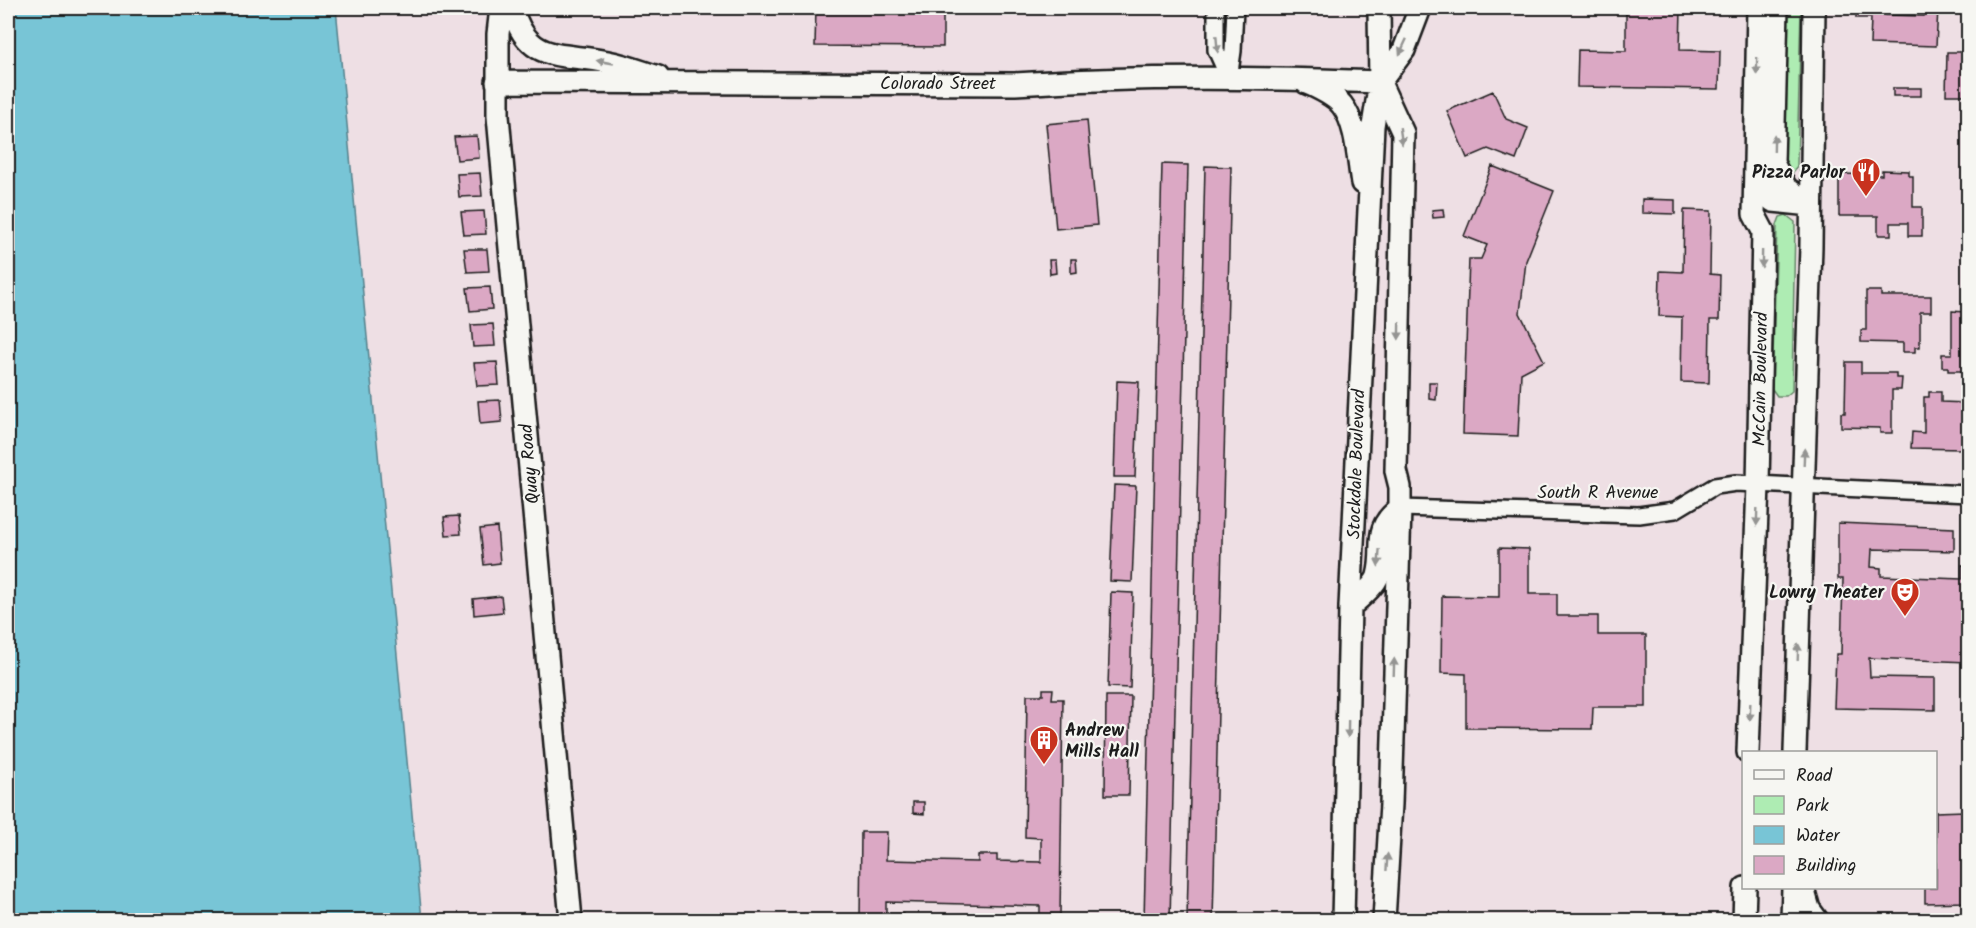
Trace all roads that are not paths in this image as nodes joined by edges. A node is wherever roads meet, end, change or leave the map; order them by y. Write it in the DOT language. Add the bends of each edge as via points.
graph roads {
  1 [pos="501,8"];
  2 [pos="512,8"];
  3 [pos="1216,8"];
  4 [pos="1235,8"];
  5 [pos="1378,8"];
  6 [pos="1420,8"];
  7 [pos="1758,8"];
  8 [pos="1777,8"];
  9 [pos="1814,8"];
  10 [pos="1229,79"];
  11 [pos="1303,80"];
  12 [pos="497,82"];
  13 [pos="1380,82"];
  14 [pos="681,84"];
  15 [pos="1755,177"];
  16 [pos="1811,205"];
  17 [pos="1368,216"];
  18 [pos="1758,485"];
  19 [pos="1803,488"];
  20 [pos="1968,494"];
  21 [pos="1400,508"];
  22 [pos="1350,607"];
  23 [pos="1748,751"];
  24 [pos="1796,751"];
  25 [pos="1745,889"];
  26 [pos="1793,889"];
  27 [pos="1803,889"];
  28 [pos="571,921"];
  29 [pos="1342,921"];
  30 [pos="1384,921"];
  31 [pos="1744,921"];
  32 [pos="1792,921"];
  33 [pos="1817,921"];
  1 -- 12 [label="main road, Quay Road"];
  14 -- 2 [label="main road, one-way" via="608,62 542,52 530,44 516,23"];
  3 -- 10 [label="street, one-way" via="1216,50"];
  4 -- 10 [label="street"];
  5 -- 13 [label="main road, Stockdale Boulevard"];
  6 -- 13 [label="main road, one-way" via="1404,50"];
  7 -- 15 [label="main road, McCain Boulevard, one-way"];
  16 -- 8 [label="main road, one-way" via="1786,188 1773,163"];
  9 -- 16 [label="main road"];
  10 -- 11 [label="main road, Colorado Street"];
  10 -- 14 [label="main road, Colorado Street" via="1015,84"];
  11 -- 13 [label="main road, Colorado Street"];
  11 -- 17 [label="main road" via="1342,106 1352,128"];
  12 -- 14 [label="main road, Colorado Street"];
  12 -- 28 [label="main road, Quay Road"];
  13 -- 17 [label="main road, Stockdale Boulevard" via="1373,126"];
  13 -- 21 [label="main road, one-way" via="1402,133 1396,471"];
  15 -- 16 [label="main road" via="1773,201"];
  15 -- 18 [label="main road, McCain Boulevard, one-way" via="1754,214 1763,231"];
  19 -- 16 [label="main road, one-way"];
  17 -- 22 [label="main road, Stockdale Boulevard"];
  18 -- 19 [label="street, South R Avenue"];
  18 -- 21 [label="street, South R Avenue" via="1715,486 1675,510 1639,515"];
  18 -- 23 [label="main road, McCain Boulevard, one-way"];
  19 -- 20 [label="street, South R Avenue"];
  24 -- 19 [label="main road, one-way"];
  21 -- 22 [label="main road, one-way" via="1387,517 1381,533 1378,578"];
  30 -- 21 [label="main road, one-way"];
  22 -- 29 [label="main road, Stockdale Boulevard, one-way"];
  25 -- 31 [label="main road"];
  26 -- 32 [label="main road"];
  27 -- 33 [label="main road"];
}
